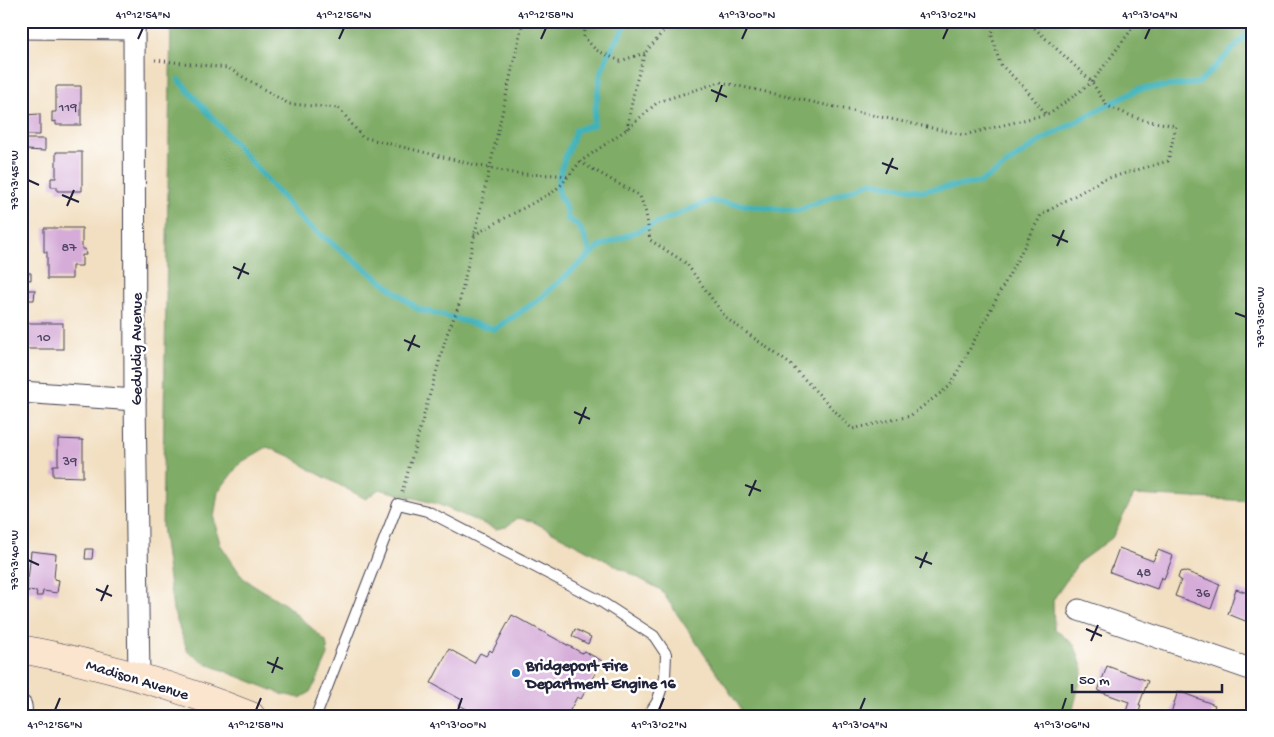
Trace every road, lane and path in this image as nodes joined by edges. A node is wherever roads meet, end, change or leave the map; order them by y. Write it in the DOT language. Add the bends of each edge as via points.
graph roads {
  1 [pos="523,21"];
  2 [pos="586,21"];
  3 [pos="672,21"];
  4 [pos="994,21"];
  5 [pos="1027,21"];
  6 [pos="1138,21"];
  7 [pos="134,25"];
  8 [pos="21,28"];
  9 [pos="645,53"];
  10 [pos="134,57"];
  11 [pos="1092,82"];
  12 [pos="1046,114"];
  13 [pos="627,129"];
  14 [pos="580,162"];
  15 [pos="488,168"];
  16 [pos="568,177"];
  17 [pos="474,235"];
  18 [pos="21,392"];
  19 [pos="135,400"];
  20 [pos="398,504"];
  21 [pos="1079,610"];
  22 [pos="21,649"];
  23 [pos="1253,670"];
  24 [pos="140,677"];
  25 [pos="21,706"];
  26 [pos="22,716"];
  27 [pos="251,716"];
  28 [pos="316,716"];
  29 [pos="648,716"];
  1 -- 15 [label="path"];
  2 -- 9 [label="path" via="584,37 596,50 620,61"];
  3 -- 9 [label="path"];
  4 -- 12 [label="path" via="992,36 1000,64"];
  5 -- 11 [label="path"];
  6 -- 11 [label="path"];
  7 -- 8 [label="street"];
  7 -- 10 [label="street, Geduldig Avenue"];
  9 -- 13 [label="path"];
  10 -- 15 [label="path" via="228,68 289,104 339,108 362,137"];
  10 -- 19 [label="street, Geduldig Avenue"];
  11 -- 12 [label="path"];
  11 -- 14 [label="path" via="1106,106 1139,119 1176,126 1168,162 1102,180 1041,215 950,386 910,416 852,430 790,364 726,318 686,263 650,240 640,196"];
  12 -- 13 [label="path" via="964,135 720,82 658,102"];
  13 -- 14 [label="path"];
  14 -- 16 [label="path"];
  15 -- 16 [label="path" via="518,174"];
  15 -- 17 [label="path"];
  16 -- 17 [label="path" via="553,192"];
  17 -- 20 [label="path" via="458,308 447,334"];
  18 -- 19 [label="street"];
  19 -- 24 [label="street, Geduldig Avenue"];
  20 -- 28 [label="lane"];
  20 -- 29 [label="lane" via="427,511 597,599 654,636 666,654 665,678"];
  21 -- 23 [label="street"];
  22 -- 24 [label="main road, Madison Avenue" via="75,659"];
  24 -- 27 [label="main road, Madison Avenue"];
  25 -- 26 [label="street"];
}
